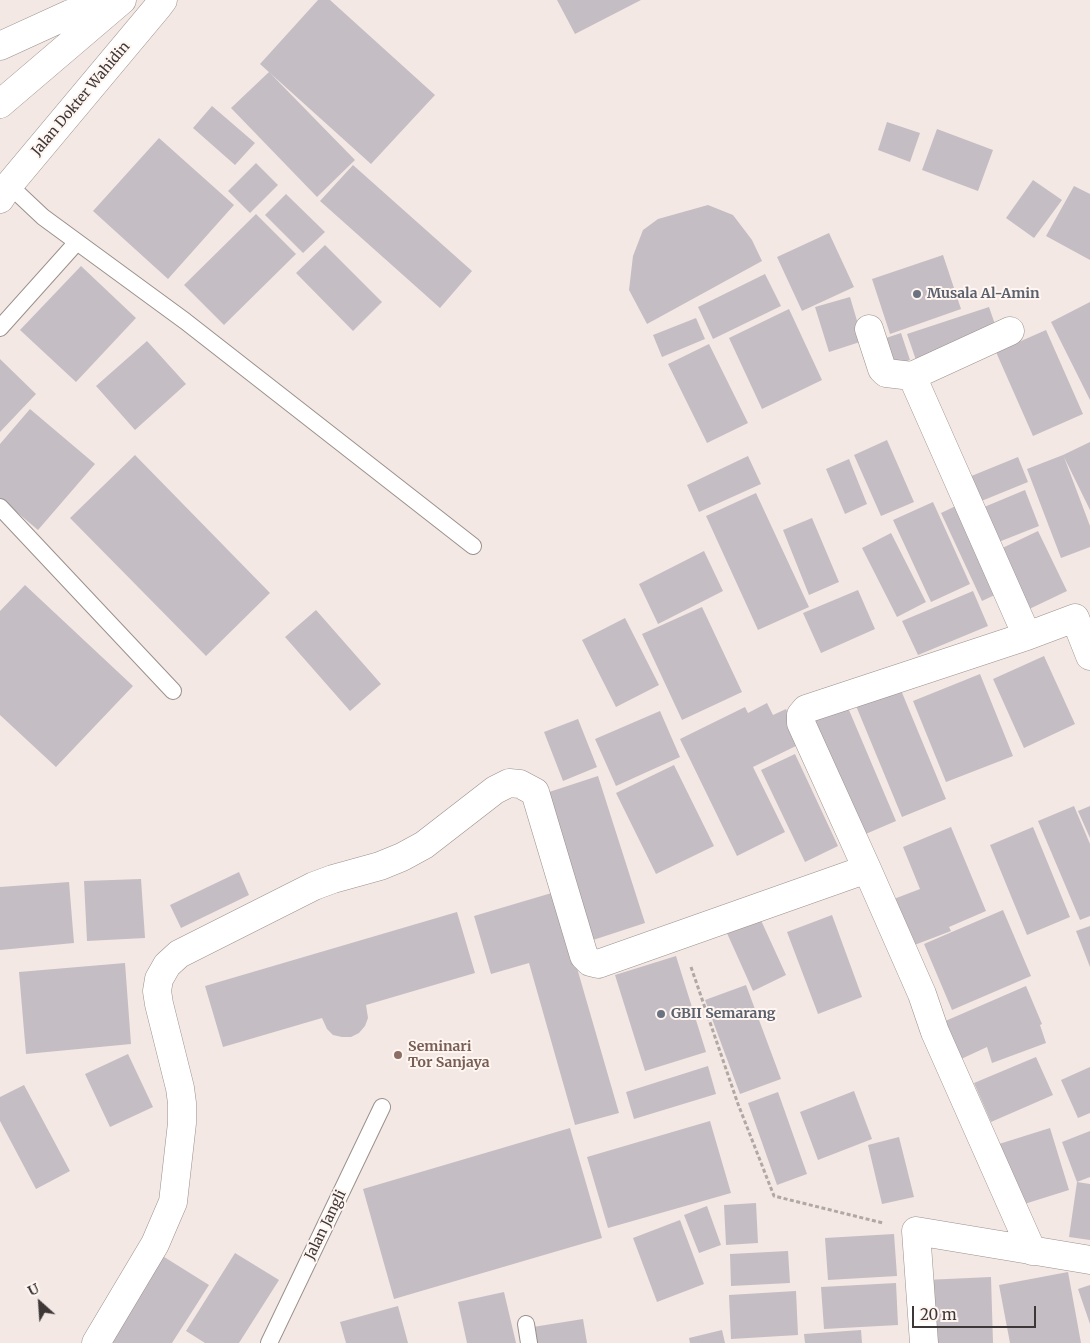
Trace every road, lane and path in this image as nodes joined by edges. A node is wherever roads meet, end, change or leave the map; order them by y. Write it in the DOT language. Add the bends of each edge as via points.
graph roads {
  1 [pos="108,0"];
  2 [pos="122,0"];
  3 [pos="163,0"];
  4 [pos="0,46"];
  5 [pos="0,104"];
  6 [pos="3,187"];
  7 [pos="77,242"];
  8 [pos="0,328"];
  9 [pos="869,329"];
  10 [pos="1010,331"];
  11 [pos="912,376"];
  12 [pos="0,507"];
  13 [pos="473,546"];
  14 [pos="1082,615"];
  15 [pos="1027,636"];
  16 [pos="1090,656"];
  17 [pos="172,690"];
  18 [pos="867,869"];
  19 [pos="680,936"];
  20 [pos="382,1107"];
  21 [pos="916,1231"];
  22 [pos="1032,1251"];
  23 [pos="1090,1260"];
  24 [pos="526,1324"];
  25 [pos="96,1343"];
  26 [pos="269,1343"];
  27 [pos="529,1343"];
  28 [pos="924,1343"];
  1 -- 4 [label="main road"];
  2 -- 5 [label="main road"];
  3 -- 6 [label="main road, Jalan Dokter Wahidin"];
  6 -- 7 [label="lane"];
  7 -- 8 [label="lane"];
  7 -- 13 [label="lane" via="186,321"];
  9 -- 11 [label="main road" via="886,373"];
  10 -- 11 [label="main road"];
  11 -- 15 [label="main road"];
  12 -- 17 [label="lane"];
  14 -- 15 [label="main road"];
  14 -- 16 [label="main road"];
  15 -- 18 [label="main road" via="806,709 801,723"];
  18 -- 19 [label="main road"];
  18 -- 22 [label="main road"];
  19 -- 21 [label="path" via="738,1104 774,1196"];
  19 -- 25 [label="main road" via="598,964 590,962 584,956 535,792 520,784 509,783 494,790 424,845 402,857 314,886 179,954 159,979 158,998 182,1102 172,1202 155,1244"];
  20 -- 26 [label="lane, Jalan Jangli"];
  21 -- 22 [label="main road"];
  21 -- 28 [label="main road"];
  22 -- 23 [label="main road"];
  24 -- 27 [label="lane"];
}
